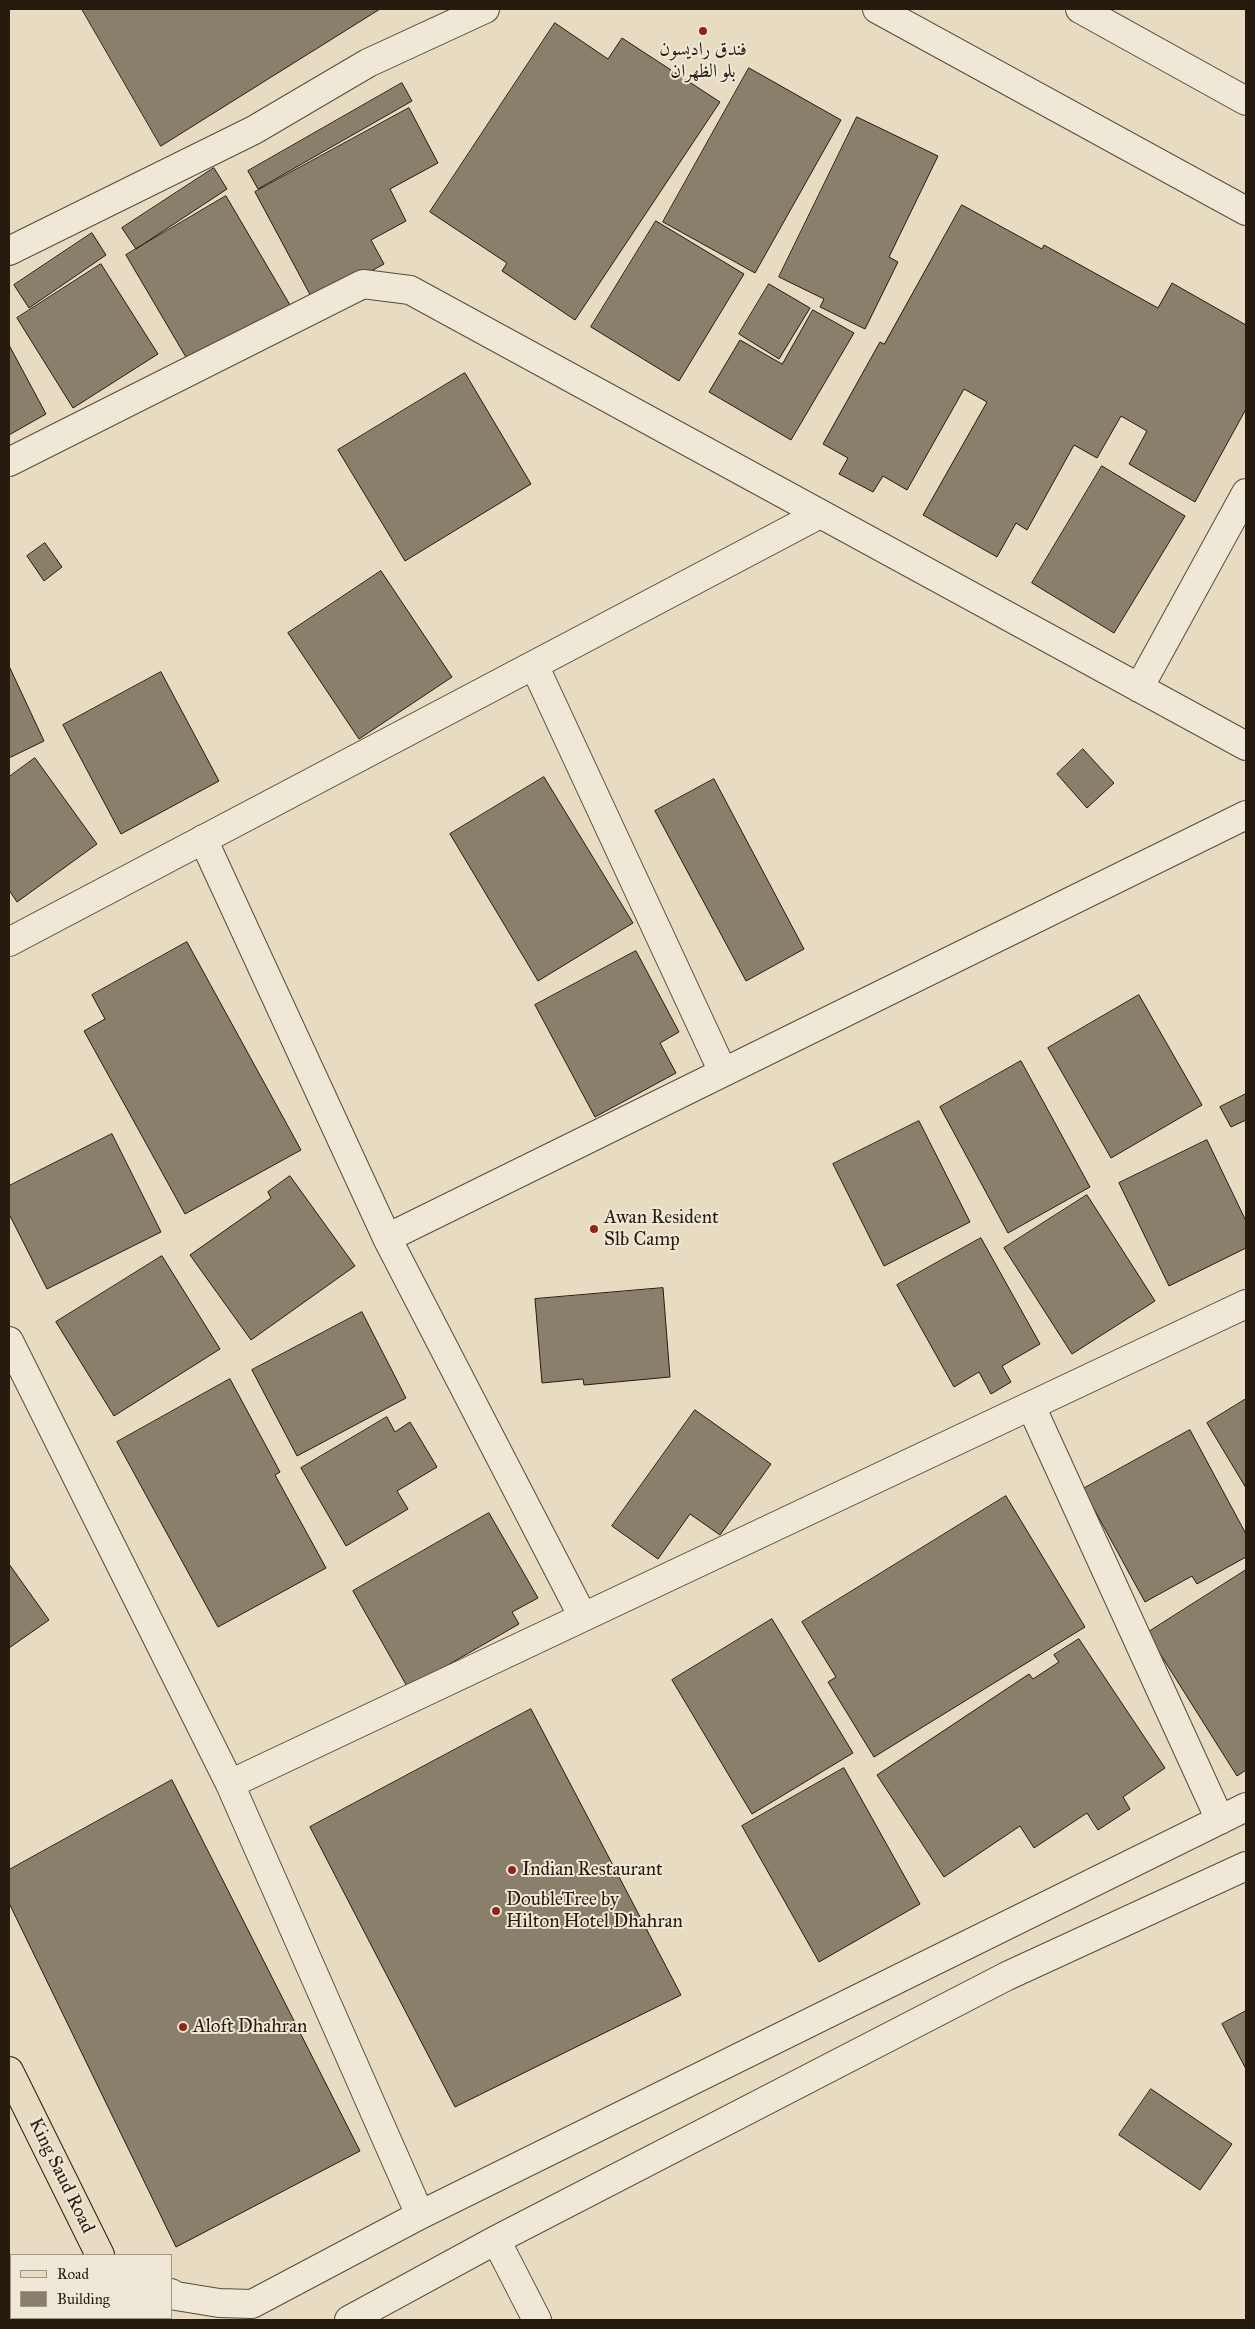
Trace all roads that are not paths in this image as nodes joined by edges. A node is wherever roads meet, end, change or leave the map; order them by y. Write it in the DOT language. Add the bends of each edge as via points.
graph roads {
  1 [pos="485,9"];
  2 [pos="878,9"];
  3 [pos="1080,9"];
  4 [pos="1246,101"];
  5 [pos="1246,211"];
  6 [pos="9,251"];
  7 [pos="9,462"];
  8 [pos="1246,494"];
  9 [pos="820,514"];
  10 [pos="534,665"];
  11 [pos="1139,688"];
  12 [pos="1246,746"];
  13 [pos="1246,815"];
  14 [pos="204,839"];
  15 [pos="9,942"];
  16 [pos="723,1072"];
  17 [pos="387,1238"];
  18 [pos="1246,1304"];
  19 [pos="9,1341"];
  20 [pos="1031,1406"];
  21 [pos="583,1617"];
  22 [pos="230,1784"];
  23 [pos="1246,1807"];
  24 [pos="1220,1820"];
  25 [pos="1246,1866"];
  26 [pos="9,2071"];
  27 [pos="420,2214"];
  28 [pos="496,2240"];
  29 [pos="101,2253"];
  30 [pos="172,2294"];
  31 [pos="348,2320"];
  32 [pos="537,2320"];
  1 -- 6 [label="street" via="368,64 254,130"];
  2 -- 5 [label="street"];
  3 -- 4 [label="street"];
  7 -- 9 [label="street" via="363,284 410,290"];
  8 -- 11 [label="street"];
  9 -- 10 [label="street"];
  9 -- 11 [label="street"];
  10 -- 14 [label="street"];
  10 -- 16 [label="street"];
  11 -- 12 [label="street"];
  13 -- 16 [label="street"];
  14 -- 15 [label="street"];
  14 -- 17 [label="street"];
  16 -- 17 [label="street"];
  17 -- 21 [label="street"];
  18 -- 20 [label="street"];
  19 -- 22 [label="street"];
  20 -- 21 [label="street"];
  20 -- 24 [label="street"];
  21 -- 22 [label="street"];
  22 -- 27 [label="street"];
  23 -- 24 [label="street"];
  24 -- 27 [label="street"];
  25 -- 28 [label="street" via="1007,1976"];
  26 -- 29 [label="main road, King Saud Road"];
  27 -- 30 [label="street" via="252,2304"];
  28 -- 31 [label="street"];
  28 -- 32 [label="street"];
}
